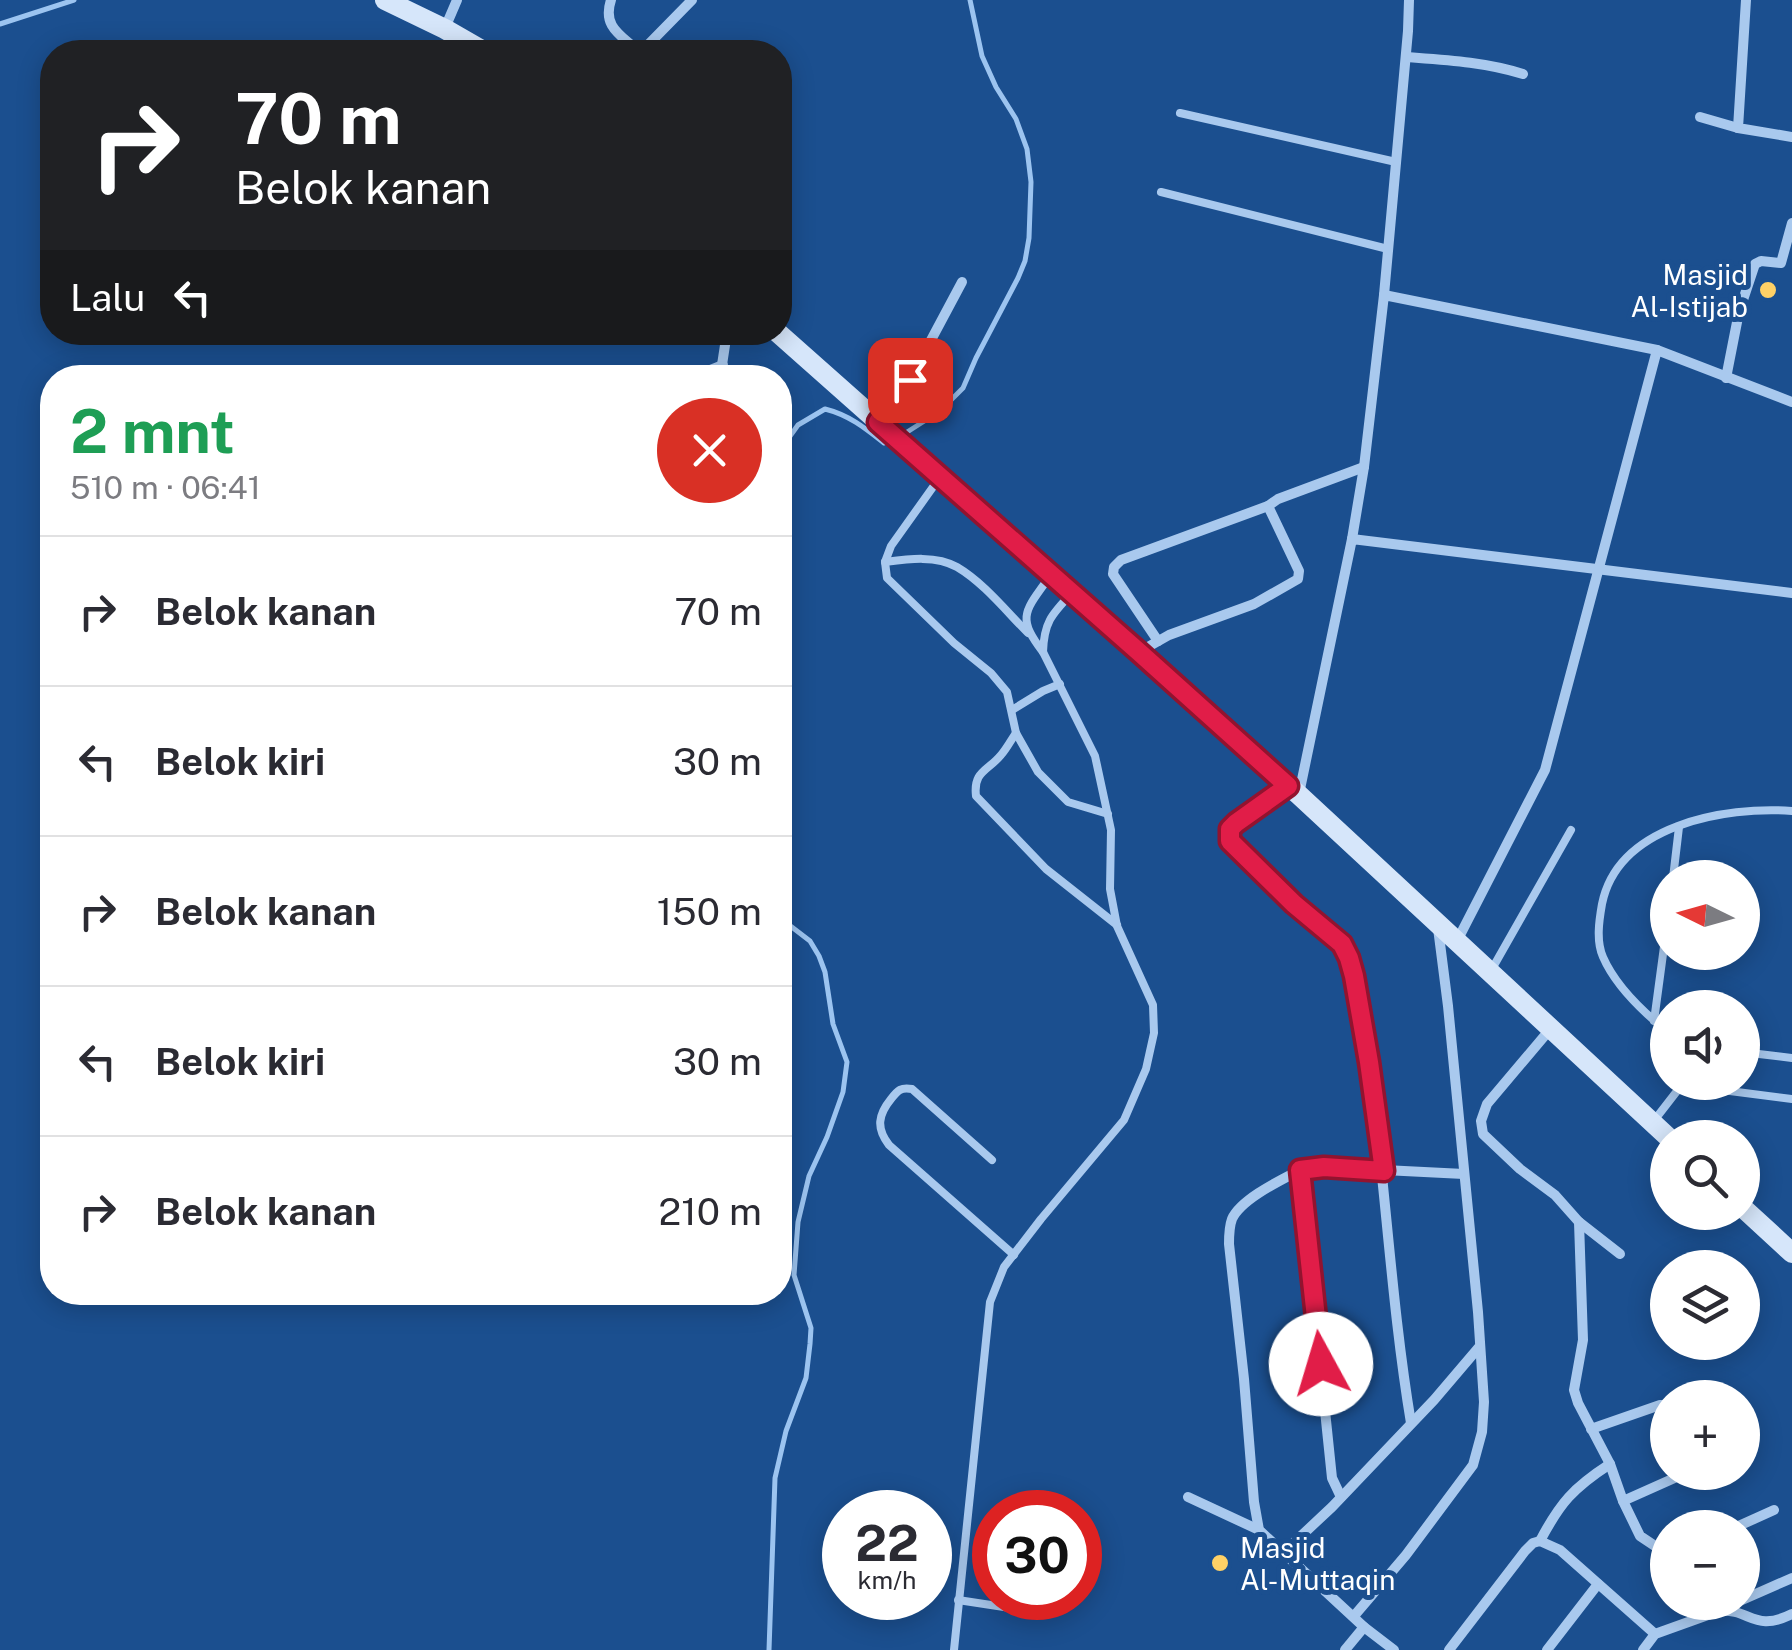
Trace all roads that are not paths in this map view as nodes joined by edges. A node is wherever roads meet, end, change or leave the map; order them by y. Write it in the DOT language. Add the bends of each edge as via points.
graph roads {
  1 [pos="458,0"];
  2 [pos="611,0"];
  3 [pos="692,0"];
  4 [pos="1409,0"];
  5 [pos="1746,0"];
  6 [pos="387,1"];
  7 [pos="445,29"];
  8 [pos="464,40"];
  9 [pos="627,40"];
  10 [pos="652,40"];
  11 [pos="1406,57"];
  12 [pos="1523,74"];
  13 [pos="1180,113"];
  14 [pos="1700,117"];
  15 [pos="1738,128"];
  16 [pos="1792,137"];
  17 [pos="1396,162"];
  18 [pos="1161,192"];
  19 [pos="1792,223"];
  20 [pos="1388,250"];
  21 [pos="962,282"];
  22 [pos="1384,295"];
  23 [pos="725,345"];
  24 [pos="792,345"];
  25 [pos="1657,350"];
  26 [pos="723,365"];
  27 [pos="1726,378"];
  28 [pos="1792,402"];
  29 [pos="890,433"];
  30 [pos="1364,467"];
  31 [pos="941,477"];
  32 [pos="1268,506"];
  33 [pos="1352,539"];
  34 [pos="885,562"];
  35 [pos="1597,570"];
  36 [pos="1051,575"];
  37 [pos="1792,593"];
  38 [pos="1072,594"];
  39 [pos="1028,633"];
  40 [pos="1158,641"];
  41 [pos="1043,652"];
  42 [pos="1139,652"];
  43 [pos="1060,684"];
  44 [pos="1012,710"];
  45 [pos="1016,733"];
  46 [pos="1293,791"];
  47 [pos="1792,811"];
  48 [pos="1108,814"];
  49 [pos="1679,827"];
  50 [pos="1571,830"];
  51 [pos="1674,860"];
  52 [pos="1437,922"];
  53 [pos="1117,926"];
  54 [pos="1458,941"];
  55 [pos="1490,973"];
  56 [pos="1650,1017"];
  57 [pos="1552,1028"];
  58 [pos="1760,1054"];
  59 [pos="1792,1058"];
  60 [pos="1760,1094"];
  61 [pos="1792,1098"];
  62 [pos="1650,1120"];
  63 [pos="992,1160"];
  64 [pos="1300,1170"];
  65 [pos="1384,1171"];
  66 [pos="1464,1174"];
  67 [pos="1579,1222"];
  68 [pos="1760,1223"];
  69 [pos="1792,1253"];
  70 [pos="1620,1254"];
  71 [pos="1014,1255"];
  72 [pos="1480,1345"];
  73 [pos="1650,1408"];
  74 [pos="1412,1423"];
  75 [pos="1591,1428"];
  76 [pos="1610,1464"];
  77 [pos="1650,1489"];
  78 [pos="1188,1497"];
  79 [pos="1341,1497"];
  80 [pos="1623,1501"];
  81 [pos="1774,1510"];
  82 [pos="1760,1516"];
  83 [pos="1260,1530"];
  84 [pos="1540,1541"];
  85 [pos="1650,1543"];
  86 [pos="1285,1551"];
  87 [pos="1792,1578"];
  88 [pos="1598,1584"];
  89 [pos="1760,1593"];
  90 [pos="958,1600"];
  91 [pos="972,1602"];
  92 [pos="1792,1614"];
  93 [pos="1354,1616"];
  94 [pos="1694,1620"];
  95 [pos="1753,1620"];
  96 [pos="1364,1627"];
  97 [pos="1655,1634"];
  98 [pos="954,1650"];
  99 [pos="1345,1650"];
  100 [pos="1394,1650"];
  101 [pos="1448,1650"];
  102 [pos="1547,1650"];
  103 [pos="1644,1650"];
  1 -- 7 [label="street"];
  2 -- 9 [label="street" via="607,17"];
  3 -- 10 [label="street"];
  4 -- 11 [label="street"];
  5 -- 15 [label="street"];
  6 -- 7 [label="street"];
  7 -- 8 [label="street"];
  11 -- 12 [label="street"];
  11 -- 17 [label="street"];
  13 -- 17 [label="lane"];
  14 -- 15 [label="street"];
  15 -- 16 [label="street"];
  17 -- 20 [label="street"];
  18 -- 20 [label="lane"];
  19 -- 27 [label="street" via="1780,262 1755,264"];
  20 -- 22 [label="street"];
  21 -- 29 [label="street"];
  22 -- 25 [label="street"];
  22 -- 30 [label="street"];
  23 -- 26 [label="street"];
  24 -- 29 [label="street"];
  25 -- 27 [label="street"];
  25 -- 35 [label="street"];
  27 -- 28 [label="street"];
  29 -- 31 [label="street"];
  30 -- 32 [label="street"];
  30 -- 33 [label="street"];
  31 -- 34 [label="lane"];
  31 -- 36 [label="street"];
  32 -- 40 [label="street" via="1298,579 1254,604"];
  32 -- 40 [label="street" via="1114,567 1112,574"];
  33 -- 35 [label="street"];
  33 -- 46 [label="street"];
  34 -- 39 [label="lane" via="932,559 955,566"];
  34 -- 44 [label="lane" via="897,590 991,672"];
  35 -- 37 [label="street"];
  35 -- 54 [label="street" via="1544,770"];
  36 -- 38 [label="street"];
  36 -- 39 [label="lane" via="1026,613"];
  38 -- 41 [label="lane" via="1051,615"];
  38 -- 42 [label="street"];
  39 -- 41 [label="lane"];
  40 -- 42 [label="street"];
  41 -- 43 [label="lane"];
  42 -- 46 [label="street"];
  43 -- 44 [label="lane"];
  43 -- 48 [label="lane" via="1096,756"];
  44 -- 45 [label="lane"];
  45 -- 48 [label="lane" via="1038,772 1068,802"];
  45 -- 53 [label="lane" via="980,773 976,796 1046,869"];
  46 -- 52 [label="street"];
  46 -- 65 [label="street" via="1236,823 1230,841 1342,944 1349,958"];
  47 -- 49 [label="lane" via="1738,811"];
  48 -- 53 [label="lane"];
  49 -- 51 [label="lane"];
  49 -- 56 [label="lane" via="1625,859 1601,910 1603,958"];
  50 -- 55 [label="lane"];
  52 -- 54 [label="street"];
  52 -- 66 [label="street"];
  53 -- 71 [label="lane" via="1153,1005 1146,1069 1124,1120"];
  54 -- 55 [label="street"];
  55 -- 57 [label="street"];
  57 -- 62 [label="street"];
  57 -- 67 [label="street" via="1487,1104 1481,1121 1483,1134"];
  58 -- 59 [label="lane"];
  60 -- 61 [label="lane"];
  63 -- 71 [label="lane" via="912,1089 898,1090 880,1115 889,1145"];
  64 -- 65 [label="street"];
  64 -- 79 [label="street" via="1332,1478"];
  64 -- 83 [label="street" via="1235,1214 1228,1244"];
  65 -- 66 [label="street"];
  65 -- 74 [label="street"];
  66 -- 72 [label="street"];
  67 -- 70 [label="street"];
  67 -- 75 [label="street" via="1583,1340 1574,1390"];
  68 -- 69 [label="street"];
  71 -- 90 [label="lane" via="990,1302"];
  72 -- 74 [label="street"];
  72 -- 93 [label="street" via="1484,1402 1473,1464"];
  73 -- 75 [label="street"];
  74 -- 79 [label="street"];
  75 -- 76 [label="street"];
  76 -- 80 [label="street"];
  76 -- 84 [label="street" via="1582,1481"];
  77 -- 80 [label="street"];
  78 -- 83 [label="street"];
  79 -- 86 [label="street"];
  80 -- 85 [label="street"];
  81 -- 82 [label="street"];
  83 -- 86 [label="street"];
  84 -- 88 [label="street"];
  84 -- 101 [label="street" via="1524,1551"];
  86 -- 93 [label="street"];
  87 -- 89 [label="street"];
  88 -- 97 [label="street"];
  88 -- 102 [label="street"];
  90 -- 91 [label="lane"];
  90 -- 98 [label="lane"];
  92 -- 95 [label="street"];
  93 -- 96 [label="street"];
  94 -- 97 [label="street"];
  96 -- 99 [label="street"];
  96 -- 100 [label="street"];
  97 -- 103 [label="street"];
}
